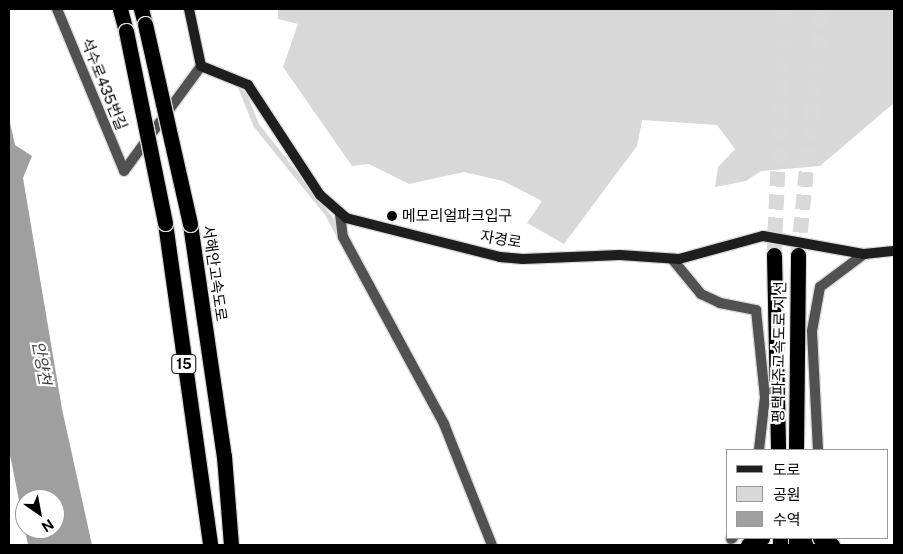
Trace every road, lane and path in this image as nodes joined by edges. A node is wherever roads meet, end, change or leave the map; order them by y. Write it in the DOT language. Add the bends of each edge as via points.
graph roads {
  1 [pos="57,9"];
  2 [pos="120,9"];
  3 [pos="189,9"];
  4 [pos="143,16"];
  5 [pos="201,66"];
  6 [pos="340,214"];
  7 [pos="894,251"];
  8 [pos="864,254"];
  9 [pos="798,255"];
  10 [pos="774,256"];
  11 [pos="673,260"];
  12 [pos="773,391"];
  13 [pos="796,392"];
  14 [pos="759,449"];
  15 [pos="771,449"];
  16 [pos="778,449"];
  17 [pos="796,449"];
  18 [pos="801,449"];
  19 [pos="818,449"];
  20 [pos="224,456"];
  21 [pos="203,506"];
  22 [pos="760,539"];
  23 [pos="206,545"];
  24 [pos="210,545"];
  25 [pos="231,545"];
  26 [pos="242,545"];
  27 [pos="492,545"];
  28 [pos="748,545"];
  1 -- 5 [label="street, 석수로435번길" via="124,171"];
  2 -- 21 [label="highway, 15, bridge" via="165,223"];
  3 -- 5 [label="street"];
  4 -- 20 [label="highway, 서해안고속도로 / 15, bridge" via="190,224"];
  5 -- 6 [label="street, 자경로" via="248,85 320,195"];
  6 -- 11 [label="street, 자경로" via="500,257 620,255"];
  6 -- 27 [label="street" via="343,237 444,424"];
  7 -- 8 [label="street, 자경로"];
  8 -- 11 [label="street, 자경로" via="762,236"];
  8 -- 19 [label="street" via="820,287 812,331"];
  9 -- 13 [label="highway, 평택파주고속도로 지선"];
  10 -- 12 [label="highway, 평택파주고속도로 지선"];
  11 -- 14 [label="street" via="701,294 720,304 756,310 765,397"];
  12 -- 15 [label="highway"];
  12 -- 16 [label="highway, 평택파주고속도로 지선"];
  13 -- 17 [label="highway, 평택파주고속도로 지선"];
  13 -- 18 [label="highway"];
  20 -- 25 [label="highway, 서해안고속도로 / 15"];
  20 -- 26 [label="highway"];
  21 -- 23 [label="highway"];
  21 -- 24 [label="highway, 15"];
  22 -- 28 [label="highway, bridge"];
}
